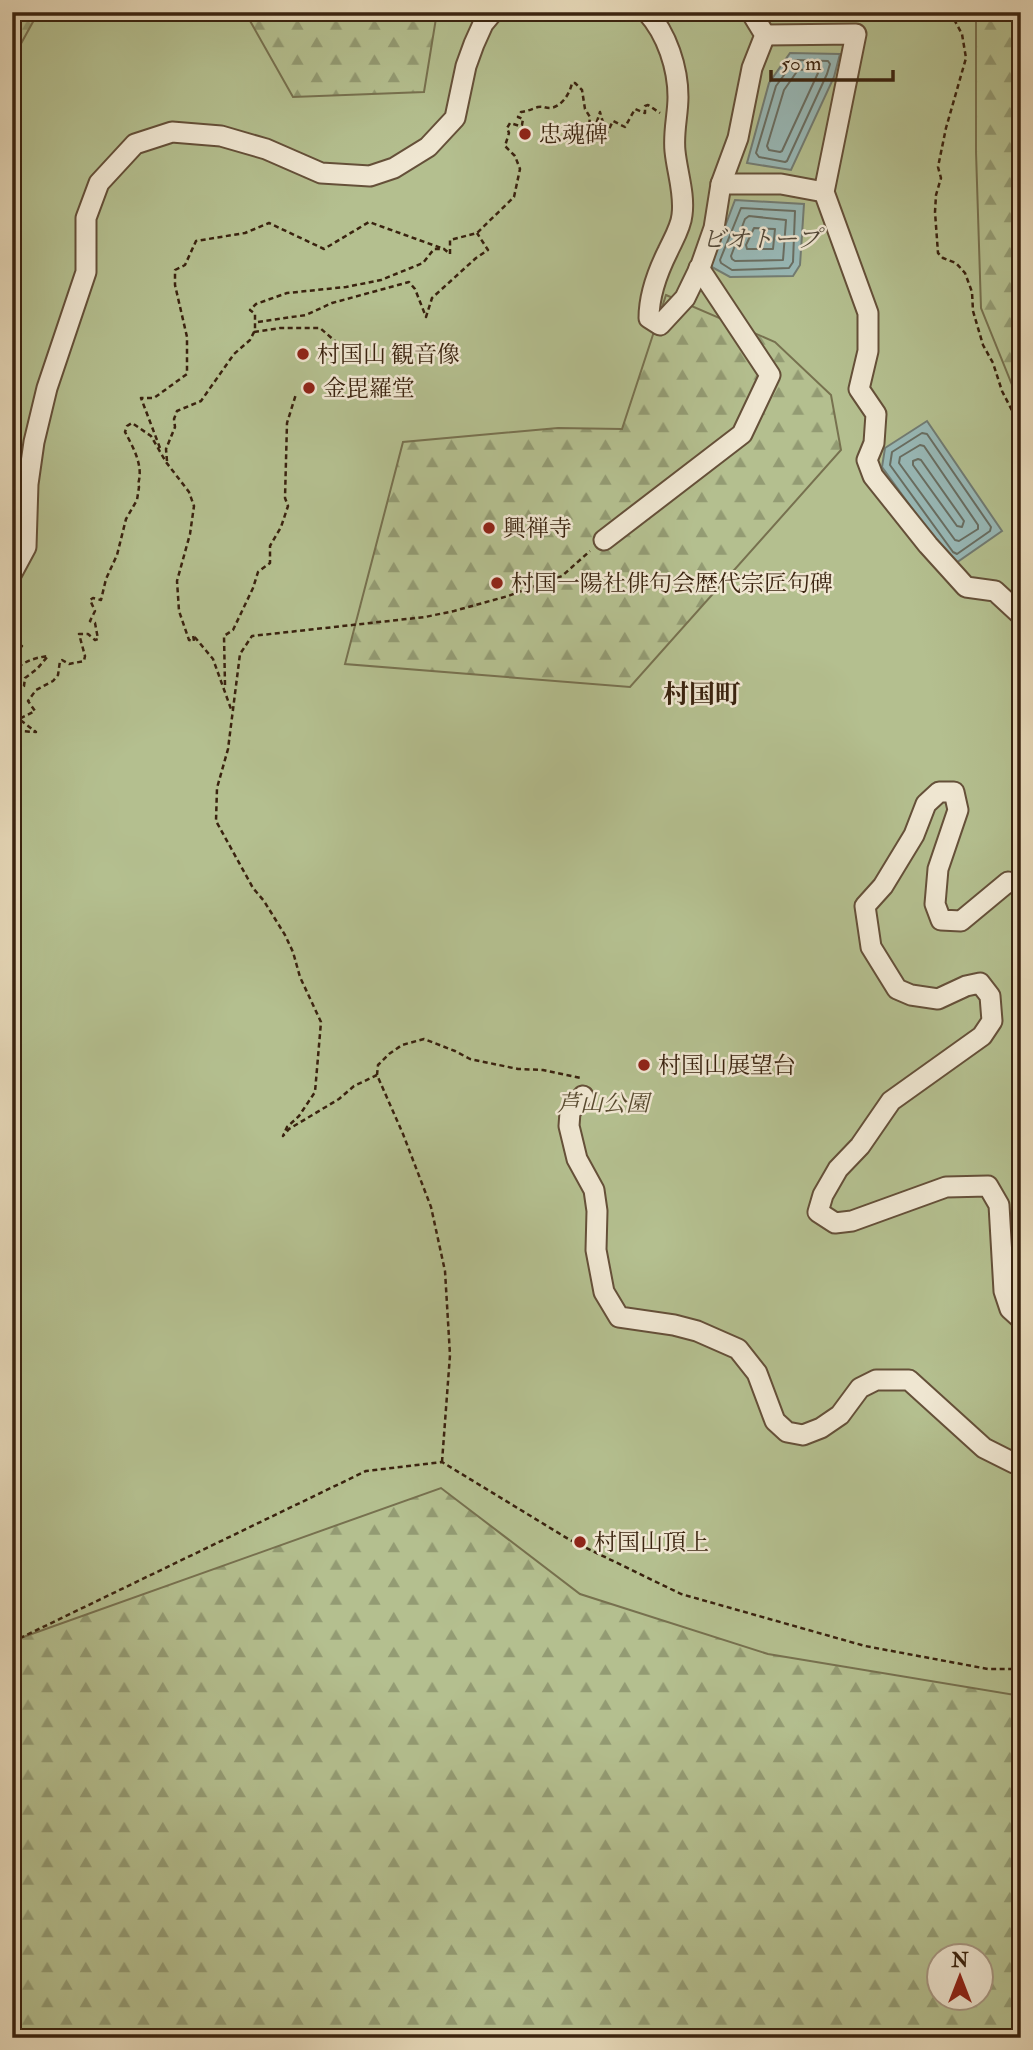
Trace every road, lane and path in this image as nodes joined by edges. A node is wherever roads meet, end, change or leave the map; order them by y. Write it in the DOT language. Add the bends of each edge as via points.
graph roads {
  1 [pos="493,12"];
  2 [pos="647,12"];
  3 [pos="751,12"];
  4 [pos="950,12"];
  5 [pos="765,35"];
  6 [pos="675,122"];
  7 [pos="722,184"];
  8 [pos="824,192"];
  9 [pos="477,233"];
  10 [pos="447,250"];
  11 [pos="699,268"];
  12 [pos="256,323"];
  13 [pos="254,332"];
  14 [pos="332,345"];
  15 [pos="296,394"];
  16 [pos="1021,428"];
  17 [pos="166,462"];
  18 [pos="604,540"];
  19 [pos="12,573"];
  20 [pos="1021,615"];
  21 [pos="12,644"];
  22 [pos="12,655"];
  23 [pos="12,673"];
  24 [pos="232,712"];
  25 [pos="1021,884"];
  26 [pos="377,1075"];
  27 [pos="583,1096"];
  28 [pos="1021,1319"];
  29 [pos="442,1462"];
  30 [pos="1021,1462"];
  31 [pos="12,1642"];
  32 [pos="1021,1669"];
  1 -- 19 [label="street" via="483,24 466,66 455,118 428,147 394,168 370,176 321,173 266,149 220,136 172,132 135,144 99,183 86,218 86,272 34,442 26,547"];
  2 -- 6 [label="street" via="676,69"];
  3 -- 5 [label="street"];
  4 -- 16 [label="path" via="962,34 966,58 938,167 938,253 965,273 983,345"];
  5 -- 7 [label="street"];
  5 -- 8 [label="street" via="856,34"];
  6 -- 9 [label="path" via="645,106 645,113 635,109 625,127 614,121 606,135 600,112 587,145 590,117 582,90 572,83 561,104 522,112 518,117 523,119 522,125 508,126 505,146 520,169 517,191"];
  6 -- 11 [label="street" via="682,217 649,303 649,318 660,326 685,298"];
  7 -- 8 [label="street" via="781,184"];
  7 -- 11 [label="street" via="714,228"];
  8 -- 20 [label="street" via="868,313 868,351 859,390 876,414 874,443 867,460 873,476 966,587 995,590"];
  9 -- 10 [label="path" via="450,240 450,254"];
  9 -- 12 [label="path" via="488,250 432,298 426,317 409,282 306,315"];
  10 -- 12 [label="path" via="435,249 422,263 381,280 287,293 256,304 250,310 256,314"];
  10 -- 17 [label="path" via="369,222 324,249 269,223 245,233 196,241 185,265 175,270 187,337 187,374 154,398 141,398"];
  11 -- 18 [label="street" via="771,375 742,434"];
  12 -- 13 [label="path"];
  13 -- 14 [label="path" via="320,328 336,343"];
  13 -- 17 [label="path" via="201,401 177,411"];
  15 -- 24 [label="path" via="287,423 288,506 270,546 270,563 258,572 233,630 224,636 225,688"];
  17 -- 23 [label="path" via="151,436 132,423 127,426 124,432 141,474 137,500 126,519 101,600 90,600 95,611 90,621 95,623 98,639 79,635 84,660 60,661 59,674 29,698 35,711 19,719 36,732 16,728 17,693 25,678 48,656 20,664"];
  17 -- 24 [label="path" via="194,506 177,581 179,611 189,640 194,641 193,635 213,659"];
  18 -- 24 [label="path" via="562,576 508,596 425,617 252,636 240,654"];
  21 -- 22 [label="path" via="22,646"];
  24 -- 26 [label="path" via="217,788 216,821 285,935 321,1022 315,1093 283,1136"];
  25 -- 28 [label="street" via="1008,882 961,921 941,920 935,904 939,869 958,810 954,792 939,792 926,804 914,835 883,886 864,906 871,947 897,989 911,995 938,999 979,983 990,996 992,1021 982,1036 891,1101 838,1169 818,1212 835,1223 852,1221 946,1187 988,1186 999,1205 1004,1291 1010,1309"];
  26 -- 27 [label="path" via="378,1065 389,1054 424,1039 470,1059 582,1078 586,1085"];
  26 -- 29 [label="path" via="431,1207 445,1271 450,1355"];
  27 -- 30 [label="street" via="570,1112 569,1126 577,1159 594,1190 596,1250 604,1292 619,1317 686,1328 738,1349 757,1373 775,1421 787,1433 803,1435 821,1428 840,1415 860,1388 876,1380 909,1380 984,1448"];
  29 -- 31 [label="path" via="366,1471"];
  29 -- 32 [label="path" via="570,1540 681,1594 864,1646 988,1669"];
}
